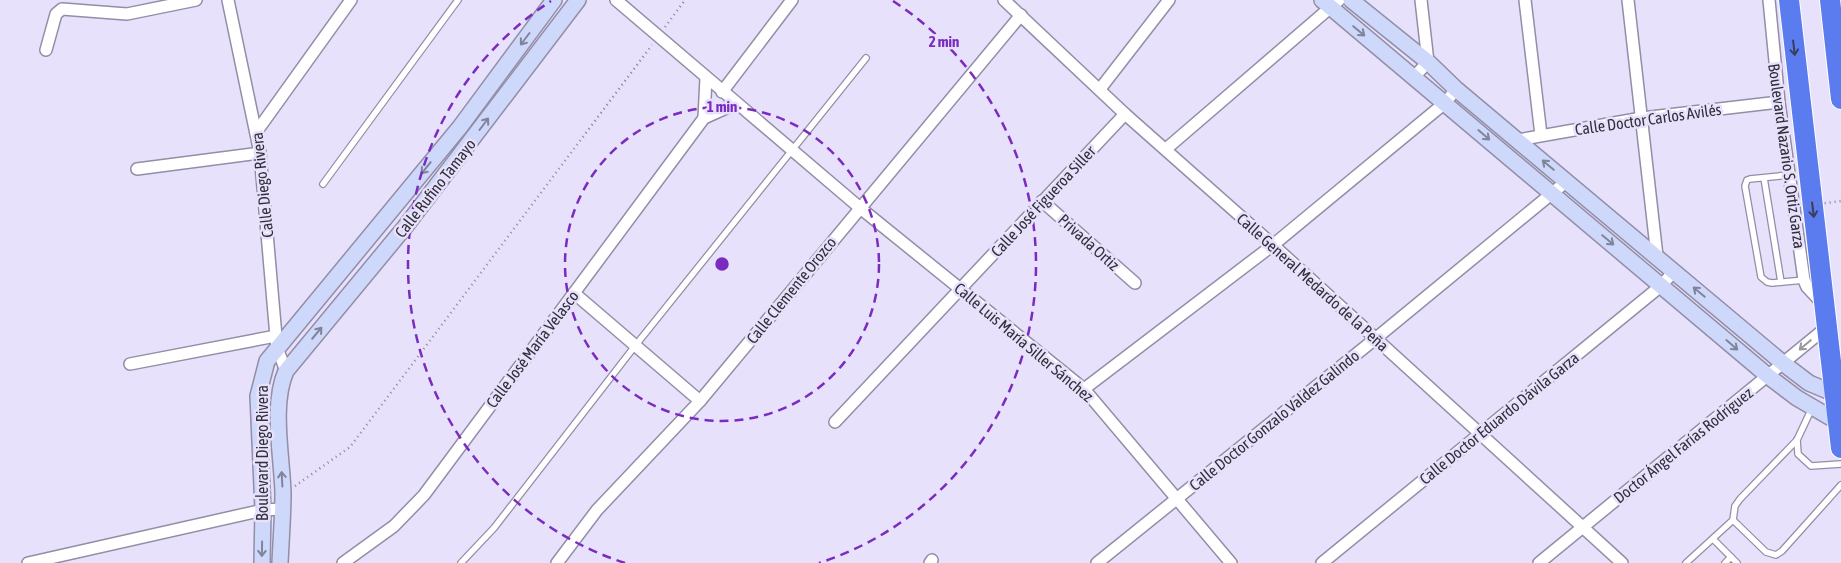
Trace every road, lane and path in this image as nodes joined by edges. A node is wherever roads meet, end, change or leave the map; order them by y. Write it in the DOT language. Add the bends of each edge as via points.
graph roads {
  1 [pos="196,0"];
  2 [pos="228,0"];
  3 [pos="350,0"];
  4 [pos="458,0"];
  5 [pos="554,0"];
  6 [pos="578,0"];
  7 [pos="616,0"];
  8 [pos="685,0"];
  9 [pos="792,0"];
  10 [pos="1004,0"];
  11 [pos="1169,0"];
  12 [pos="1351,0"];
  13 [pos="1421,0"];
  14 [pos="1525,0"];
  15 [pos="1628,0"];
  16 [pos="1769,0"];
  17 [pos="1789,0"];
  18 [pos="1830,0"];
  19 [pos="1331,3"];
  20 [pos="1021,15"];
  21 [pos="1837,33"];
  22 [pos="658,37"];
  23 [pos="46,50"];
  24 [pos="866,58"];
  25 [pos="1428,62"];
  26 [pos="1414,77"];
  27 [pos="706,78"];
  28 [pos="1100,89"];
  29 [pos="1456,89"];
  30 [pos="722,92"];
  31 [pos="1841,99"];
  32 [pos="1446,102"];
  33 [pos="1779,102"];
  34 [pos="735,104"];
  35 [pos="1124,114"];
  36 [pos="704,118"];
  37 [pos="1642,118"];
  38 [pos="257,131"];
  39 [pos="1541,135"];
  40 [pos="1518,140"];
  41 [pos="1166,149"];
  42 [pos="791,150"];
  43 [pos="260,154"];
  44 [pos="137,168"];
  45 [pos="1789,175"];
  46 [pos="1764,178"];
  47 [pos="1567,181"];
  48 [pos="324,184"];
  49 [pos="1553,194"];
  50 [pos="1042,201"];
  51 [pos="1841,201"];
  52 [pos="859,207"];
  53 [pos="1790,208"];
  54 [pos="1273,245"];
  55 [pos="1657,256"];
  56 [pos="1674,271"];
  57 [pos="1804,280"];
  58 [pos="1781,282"];
  59 [pos="1135,284"];
  60 [pos="1662,285"];
  61 [pos="962,289"];
  62 [pos="574,293"];
  63 [pos="1824,304"];
  64 [pos="1827,327"];
  65 [pos="1375,339"];
  66 [pos="276,342"];
  67 [pos="636,346"];
  68 [pos="130,364"];
  69 [pos="1784,364"];
  70 [pos="286,371"];
  71 [pos="1768,376"];
  72 [pos="1084,389"];
  73 [pos="1835,394"];
  74 [pos="700,401"];
  75 [pos="1812,408"];
  76 [pos="835,422"];
  77 [pos="1838,422"];
  78 [pos="1480,434"];
  79 [pos="1797,440"];
  80 [pos="1841,448"];
  81 [pos="1841,464"];
  82 [pos="1841,485"];
  83 [pos="1177,497"];
  84 [pos="282,502"];
  85 [pos="263,510"];
  86 [pos="1733,520"];
  87 [pos="1582,527"];
  88 [pos="1713,539"];
  89 [pos="1731,557"];
  90 [pos="28,563"];
  91 [pos="262,563"];
  92 [pos="280,563"];
  93 [pos="343,563"];
  94 [pos="461,563"];
  95 [pos="557,563"];
  96 [pos="1096,563"];
  97 [pos="1231,563"];
  98 [pos="1322,563"];
  99 [pos="1539,563"];
  100 [pos="1622,563"];
  101 [pos="1686,563"];
  102 [pos="1725,563"];
  103 [pos="1736,563"];
  1 -- 23 [label="street" via="128,14 62,9 56,14"];
  2 -- 38 [label="street, Calle Diego Rivera"];
  3 -- 38 [label="street"];
  4 -- 48 [label="lane"];
  5 -- 66 [label="street, Calle Rufino Tamayo, one-way" via="460,127"];
  70 -- 6 [label="street, Calle Rufino Tamayo, one-way" via="405,227"];
  7 -- 22 [label="street, Calle Luis María Siller Sánchez"];
  8 -- 22 [label="path"];
  9 -- 30 [label="street"];
  10 -- 20 [label="street, Calle General Medardo de la Peña"];
  11 -- 28 [label="street"];
  12 -- 25 [label="street"];
  13 -- 25 [label="street"];
  14 -- 39 [label="street"];
  15 -- 37 [label="street"];
  16 -- 33 [label="street, Boulevard Nazario S. Ortiz Garza"];
  17 -- 63 [label="highway, Boulevard Nazario S. Ortiz Garza, one-way"];
  18 -- 21 [label="highway"];
  19 -- 26 [label="street, one-way"];
  19 -- 41 [label="street"];
  20 -- 28 [label="street, Calle General Medardo de la Peña"];
  20 -- 52 [label="street, Calle Clemente Orozco"];
  21 -- 31 [label="highway"];
  22 -- 27 [label="street, Calle Luis María Siller Sánchez"];
  22 -- 84 [label="path" via="350,447"];
  24 -- 42 [label="lane"];
  25 -- 26 [label="street"];
  25 -- 29 [label="street"];
  26 -- 32 [label="street"];
  27 -- 30 [label="street, Calle Luis María Siller Sánchez"];
  27 -- 36 [label="street"];
  28 -- 35 [label="street, Calle General Medardo de la Peña"];
  29 -- 32 [label="street"];
  29 -- 40 [label="street"];
  30 -- 34 [label="street, Calle Luis María Siller Sánchez"];
  32 -- 49 [label="street, one-way"];
  32 -- 54 [label="street"];
  33 -- 37 [label="street, Calle Doctor Carlos Avilés"];
  33 -- 45 [label="street, Boulevard Nazario S. Ortiz Garza"];
  34 -- 36 [label="street, Calle José María Velasco"];
  34 -- 42 [label="street, Calle Luis María Siller Sánchez"];
  35 -- 41 [label="street, Calle General Medardo de la Peña"];
  35 -- 50 [label="street, Calle José Figueroa Siller"];
  36 -- 62 [label="street, Calle José María Velasco"];
  37 -- 39 [label="street, Calle Doctor Carlos Avilés"];
  37 -- 55 [label="street"];
  38 -- 43 [label="street, Calle Diego Rivera"];
  39 -- 40 [label="street, Calle Doctor Carlos Avilés"];
  47 -- 40 [label="street, one-way"];
  41 -- 54 [label="street, Calle General Medardo de la Peña"];
  42 -- 52 [label="street, Calle Luis María Siller Sánchez"];
  42 -- 67 [label="lane"];
  43 -- 44 [label="street"];
  43 -- 66 [label="street, Calle Diego Rivera"];
  45 -- 46 [label="lane"];
  45 -- 57 [label="street, Boulevard Nazario S. Ortiz Garza"];
  46 -- 58 [label="lane"];
  46 -- 58 [label="lane" via="1747,180 1745,186 1761,276 1767,282"];
  47 -- 49 [label="street, Calle Doctor Gonzalo Valdez Galindo"];
  47 -- 55 [label="street"];
  49 -- 60 [label="street, one-way"];
  49 -- 65 [label="street, Calle Doctor Gonzalo Valdez Galindo"];
  50 -- 59 [label="street, Privada Ortiz"];
  50 -- 61 [label="street, Calle José Figueroa Siller"];
  51 -- 53 [label="path, bridge"];
  52 -- 61 [label="street, Calle Luis María Siller Sánchez"];
  52 -- 74 [label="street, Calle Clemente Orozco"];
  54 -- 65 [label="street, Calle General Medardo de la Peña"];
  54 -- 72 [label="street"];
  55 -- 56 [label="street"];
  56 -- 60 [label="street, Calle Doctor Eduardo Dávila Garza"];
  69 -- 56 [label="street, one-way"];
  57 -- 58 [label="lane"];
  57 -- 63 [label="street"];
  60 -- 71 [label="street, one-way"];
  60 -- 78 [label="street, Calle Doctor Eduardo Dávila Garza"];
  61 -- 72 [label="street, Calle Luis María Siller Sánchez"];
  61 -- 76 [label="street, Calle José Figueroa Siller"];
  62 -- 67 [label="street"];
  62 -- 93 [label="street, Calle José María Velasco" via="424,495 394,526"];
  63 -- 64 [label="highway, Boulevard Nazario S. Ortiz Garza"];
  64 -- 69 [label="street, Doctor Ángel Farías Rodríguez, one-way"];
  64 -- 73 [label="highway, Boulevard Nazario S. Ortiz Garza"];
  65 -- 78 [label="street, Calle General Medardo de la Peña"];
  65 -- 83 [label="street, Calle Doctor Gonzalo Valdez Galindo"];
  66 -- 68 [label="street"];
  66 -- 70 [label="street, Calle Diego Rivera"];
  66 -- 85 [label="street, Boulevard Diego Rivera" via="267,361 258,396"];
  67 -- 74 [label="street"];
  67 -- 94 [label="lane" via="494,528"];
  69 -- 71 [label="street, Doctor Ángel Farías Rodríguez"];
  69 -- 73 [label="street" via="1808,383"];
  84 -- 70 [label="street, Boulevard Diego Rivera, one-way" via="279,399"];
  71 -- 75 [label="street"];
  71 -- 87 [label="street, Doctor Ángel Farías Rodríguez"];
  72 -- 83 [label="street, Calle Luis María Siller Sánchez"];
  73 -- 77 [label="highway, Boulevard Nazario S. Ortiz Garza"];
  74 -- 95 [label="street, Calle Clemente Orozco" via="597,510"];
  75 -- 77 [label="street"];
  75 -- 79 [label="lane"];
  77 -- 80 [label="highway, Boulevard Nazario S. Ortiz Garza"];
  78 -- 87 [label="street, Calle General Medardo de la Peña"];
  78 -- 98 [label="street, Calle Doctor Eduardo Dávila Garza"];
  79 -- 81 [label="lane" via="1798,454 1811,466"];
  79 -- 86 [label="lane" via="1740,499 1735,506"];
  82 -- 86 [label="lane" via="1776,555 1766,552"];
  83 -- 96 [label="street, Calle Doctor Gonzalo Valdez Galindo"];
  83 -- 97 [label="street, Calle Luis María Siller Sánchez"];
  84 -- 85 [label="street"];
  84 -- 92 [label="street, Boulevard Diego Rivera"];
  85 -- 90 [label="street"];
  85 -- 91 [label="street, Boulevard Diego Rivera, one-way"];
  86 -- 88 [label="lane"];
  87 -- 99 [label="street, Doctor Ángel Farías Rodríguez"];
  87 -- 100 [label="street, Calle General Medardo de la Peña"];
  88 -- 89 [label="lane"];
  88 -- 101 [label="lane"];
  89 -- 102 [label="lane"];
  89 -- 103 [label="lane"];
}
